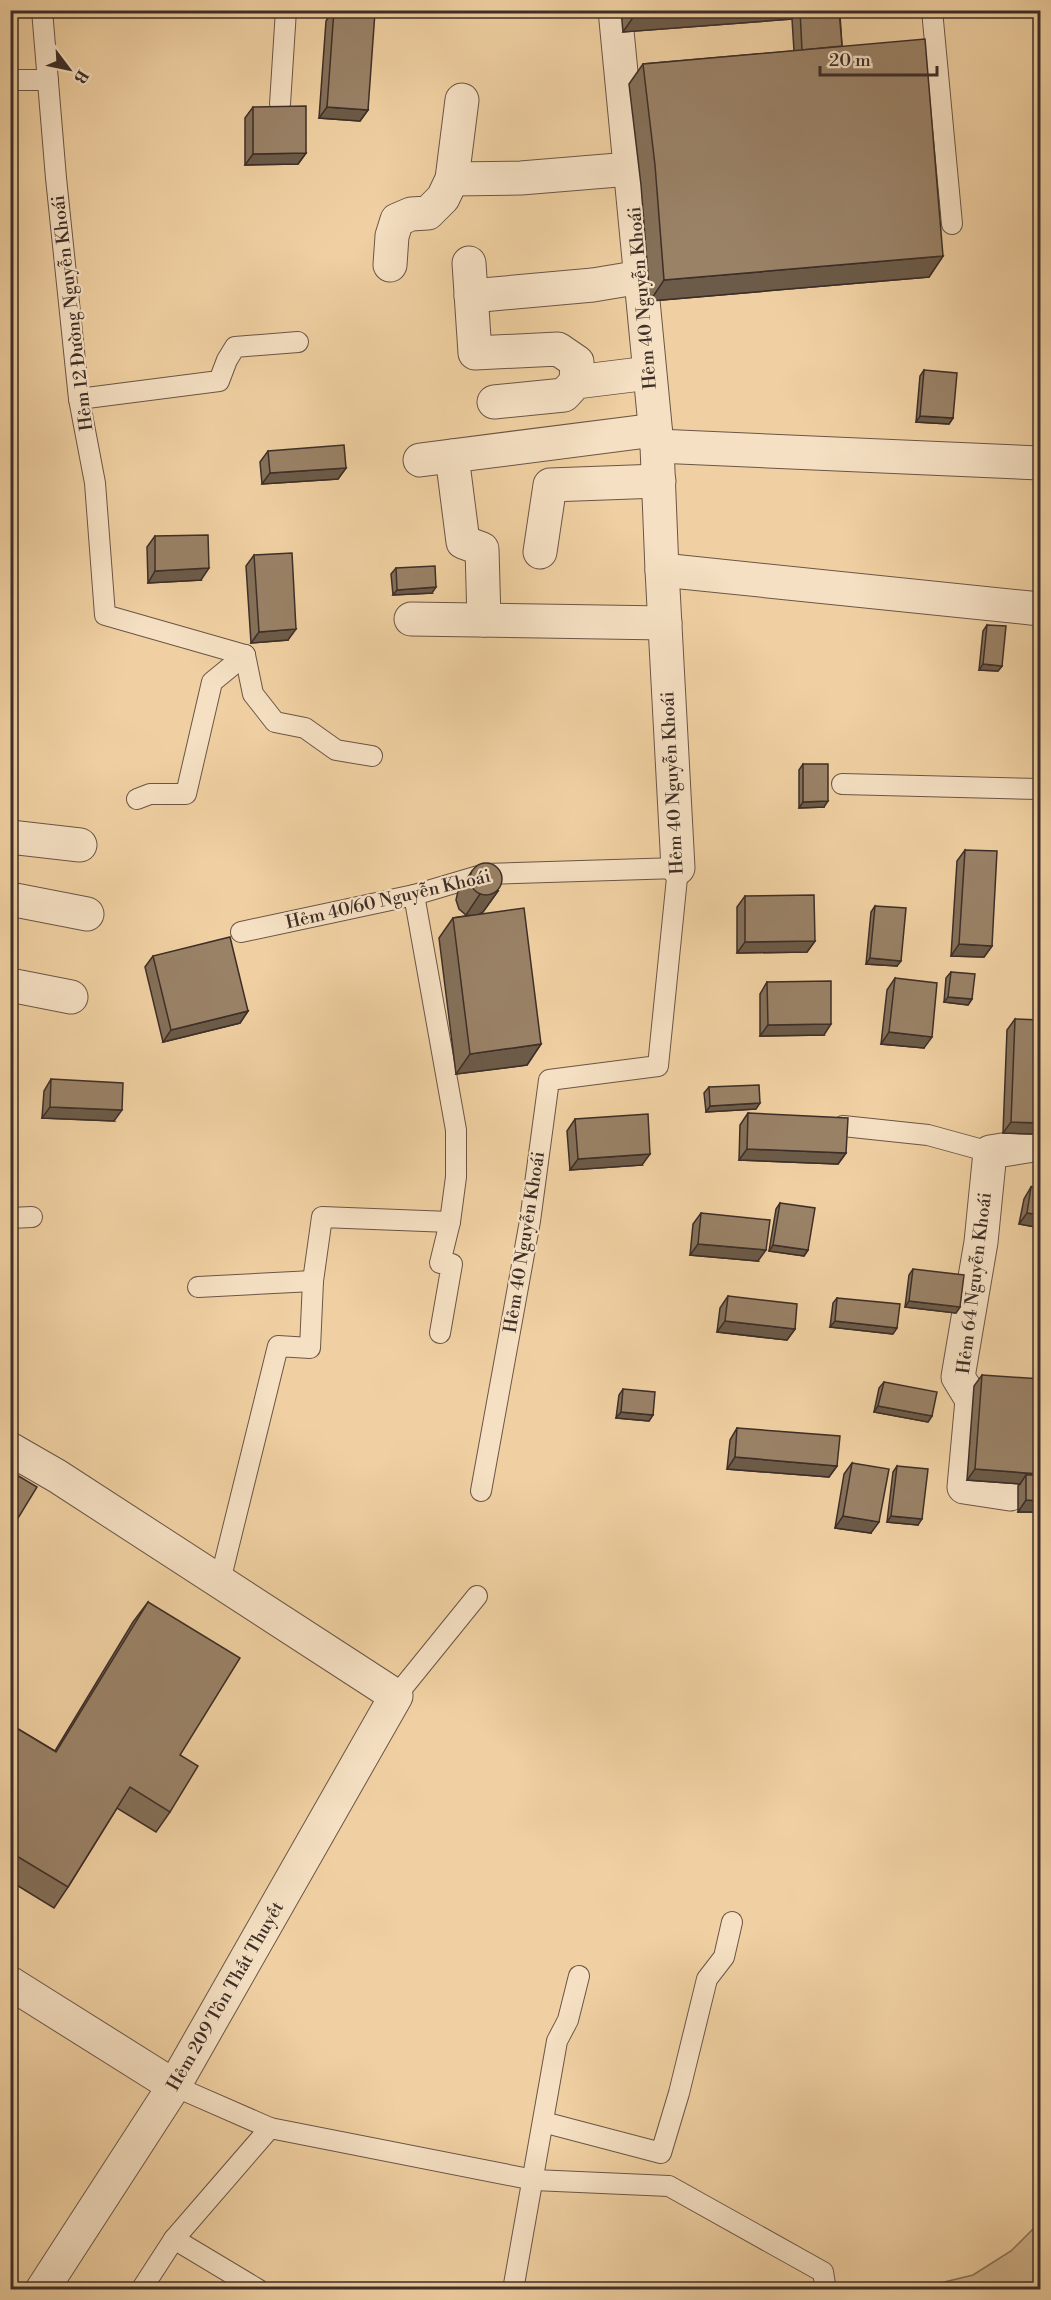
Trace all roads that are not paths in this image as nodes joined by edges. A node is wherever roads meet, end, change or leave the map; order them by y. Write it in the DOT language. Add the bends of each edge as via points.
graph roads {
  1 [pos="42,10"];
  2 [pos="286,10"];
  3 [pos="615,10"];
  4 [pos="932,10"];
  5 [pos="10,80"];
  6 [pos="48,80"];
  7 [pos="462,100"];
  8 [pos="280,104"];
  9 [pos="630,169"];
  10 [pos="452,179"];
  11 [pos="952,224"];
  12 [pos="469,263"];
  13 [pos="390,265"];
  14 [pos="641,277"];
  15 [pos="471,296"];
  16 [pos="298,342"];
  17 [pos="648,373"];
  18 [pos="576,382"];
  19 [pos="79,399"];
  20 [pos="494,402"];
  21 [pos="656,438"];
  22 [pos="452,456"];
  23 [pos="420,460"];
  24 [pos="1041,463"];
  25 [pos="659,481"];
  26 [pos="540,552"];
  27 [pos="662,570"];
  28 [pos="1041,609"];
  29 [pos="411,619"];
  30 [pos="484,620"];
  31 [pos="665,623"];
  32 [pos="245,655"];
  33 [pos="372,756"];
  34 [pos="842,784"];
  35 [pos="1041,789"];
  36 [pos="138,799"];
  37 [pos="10,837"];
  38 [pos="80,845"];
  39 [pos="678,868"];
  40 [pos="414,895"];
  41 [pos="10,899"];
  42 [pos="87,914"];
  43 [pos="241,932"];
  44 [pos="10,985"];
  45 [pos="71,997"];
  46 [pos="843,1126"];
  47 [pos="1041,1144"];
  48 [pos="990,1152"];
  49 [pos="32,1217"];
  50 [pos="10,1218"];
  51 [pos="450,1222"];
  52 [pos="314,1281"];
  53 [pos="198,1287"];
  54 [pos="440,1334"];
  55 [pos="10,1449"];
  56 [pos="481,1491"];
  57 [pos="1010,1494"];
  58 [pos="220,1581"];
  59 [pos="477,1596"];
  60 [pos="396,1696"];
  61 [pos="732,1922"];
  62 [pos="579,1976"];
  63 [pos="10,1983"];
  64 [pos="174,2086"];
  65 [pos="543,2122"];
  66 [pos="270,2128"];
  67 [pos="534,2180"];
  68 [pos="174,2239"];
  69 [pos="42,2289"];
  70 [pos="141,2289"];
  71 [pos="259,2289"];
  72 [pos="513,2289"];
  73 [pos="826,2289"];
  1 -- 6 [label="lane, Hẻm 12 Đường Nguyễn Khoái"];
  2 -- 8 [label="lane"];
  3 -- 9 [label="street, Hẻm 40 Nguyễn Khoái"];
  4 -- 11 [label="lane"];
  5 -- 6 [label="lane"];
  6 -- 19 [label="lane, Hẻm 12 Đường Nguyễn Khoái"];
  7 -- 10 [label="street"];
  9 -- 10 [label="street"];
  9 -- 14 [label="street, Hẻm 40 Nguyễn Khoái"];
  10 -- 13 [label="street" via="443,198 428,213 397,220"];
  12 -- 15 [label="street"];
  14 -- 15 [label="street"];
  14 -- 17 [label="street, Hẻm 40 Nguyễn Khoái"];
  15 -- 18 [label="street" via="475,353 558,348 577,362"];
  16 -- 19 [label="lane" via="235,347 219,381"];
  17 -- 18 [label="street"];
  17 -- 21 [label="street, Hẻm 40 Nguyễn Khoái"];
  18 -- 20 [label="street" via="564,395"];
  19 -- 32 [label="lane, Hẻm 12 Đường Nguyễn Khoái" via="95,483 105,615"];
  21 -- 22 [label="street"];
  21 -- 24 [label="street"];
  21 -- 25 [label="street, Hẻm 40 Nguyễn Khoái"];
  22 -- 23 [label="street"];
  22 -- 30 [label="street" via="463,542 482,549"];
  25 -- 26 [label="street" via="550,485"];
  25 -- 27 [label="street, Hẻm 40 Nguyễn Khoái"];
  27 -- 28 [label="street"];
  27 -- 31 [label="street, Hẻm 40 Nguyễn Khoái"];
  29 -- 30 [label="street"];
  30 -- 31 [label="street"];
  31 -- 39 [label="street, Hẻm 40 Nguyễn Khoái"];
  32 -- 33 [label="lane" via="253,694 275,722 305,728 336,750"];
  32 -- 36 [label="lane" via="212,682 186,794 150,794"];
  34 -- 35 [label="lane"];
  37 -- 38 [label="street"];
  39 -- 40 [label="lane, Hẻm 40/60 Nguyễn Khoái" via="485,874"];
  39 -- 56 [label="lane, Hẻm 40 Nguyễn Khoái" via="658,1066 549,1080 530,1221"];
  40 -- 43 [label="lane, Hẻm 40/60 Nguyễn Khoái"];
  40 -- 51 [label="lane" via="456,1130 456,1177"];
  41 -- 42 [label="street"];
  44 -- 45 [label="street"];
  46 -- 48 [label="lane" via="928,1135"];
  47 -- 48 [label="street"];
  48 -- 57 [label="street, Hẻm 64 Nguyễn Khoái" via="981,1242 958,1377 972,1400 964,1487"];
  49 -- 50 [label="lane"];
  51 -- 52 [label="lane" via="322,1217"];
  51 -- 54 [label="lane" via="440,1263 452,1264"];
  52 -- 53 [label="lane"];
  52 -- 58 [label="lane" via="310,1348 278,1346"];
  55 -- 58 [label="street"];
  58 -- 60 [label="street"];
  59 -- 60 [label="lane"];
  60 -- 64 [label="street, Hẻm 209 Tôn Thất Thuyết"];
  61 -- 65 [label="lane" via="724,1957 707,1979 661,2153"];
  62 -- 65 [label="lane" via="568,2019 557,2041"];
  63 -- 64 [label="street"];
  64 -- 66 [label="lane"];
  64 -- 69 [label="street, Hẻm 209 Tôn Thất Thuyết"];
  65 -- 67 [label="lane"];
  66 -- 67 [label="lane"];
  66 -- 68 [label="lane"];
  67 -- 72 [label="lane"];
  67 -- 73 [label="lane" via="669,2186 823,2272"];
  68 -- 70 [label="lane"];
  68 -- 71 [label="lane"];
}
